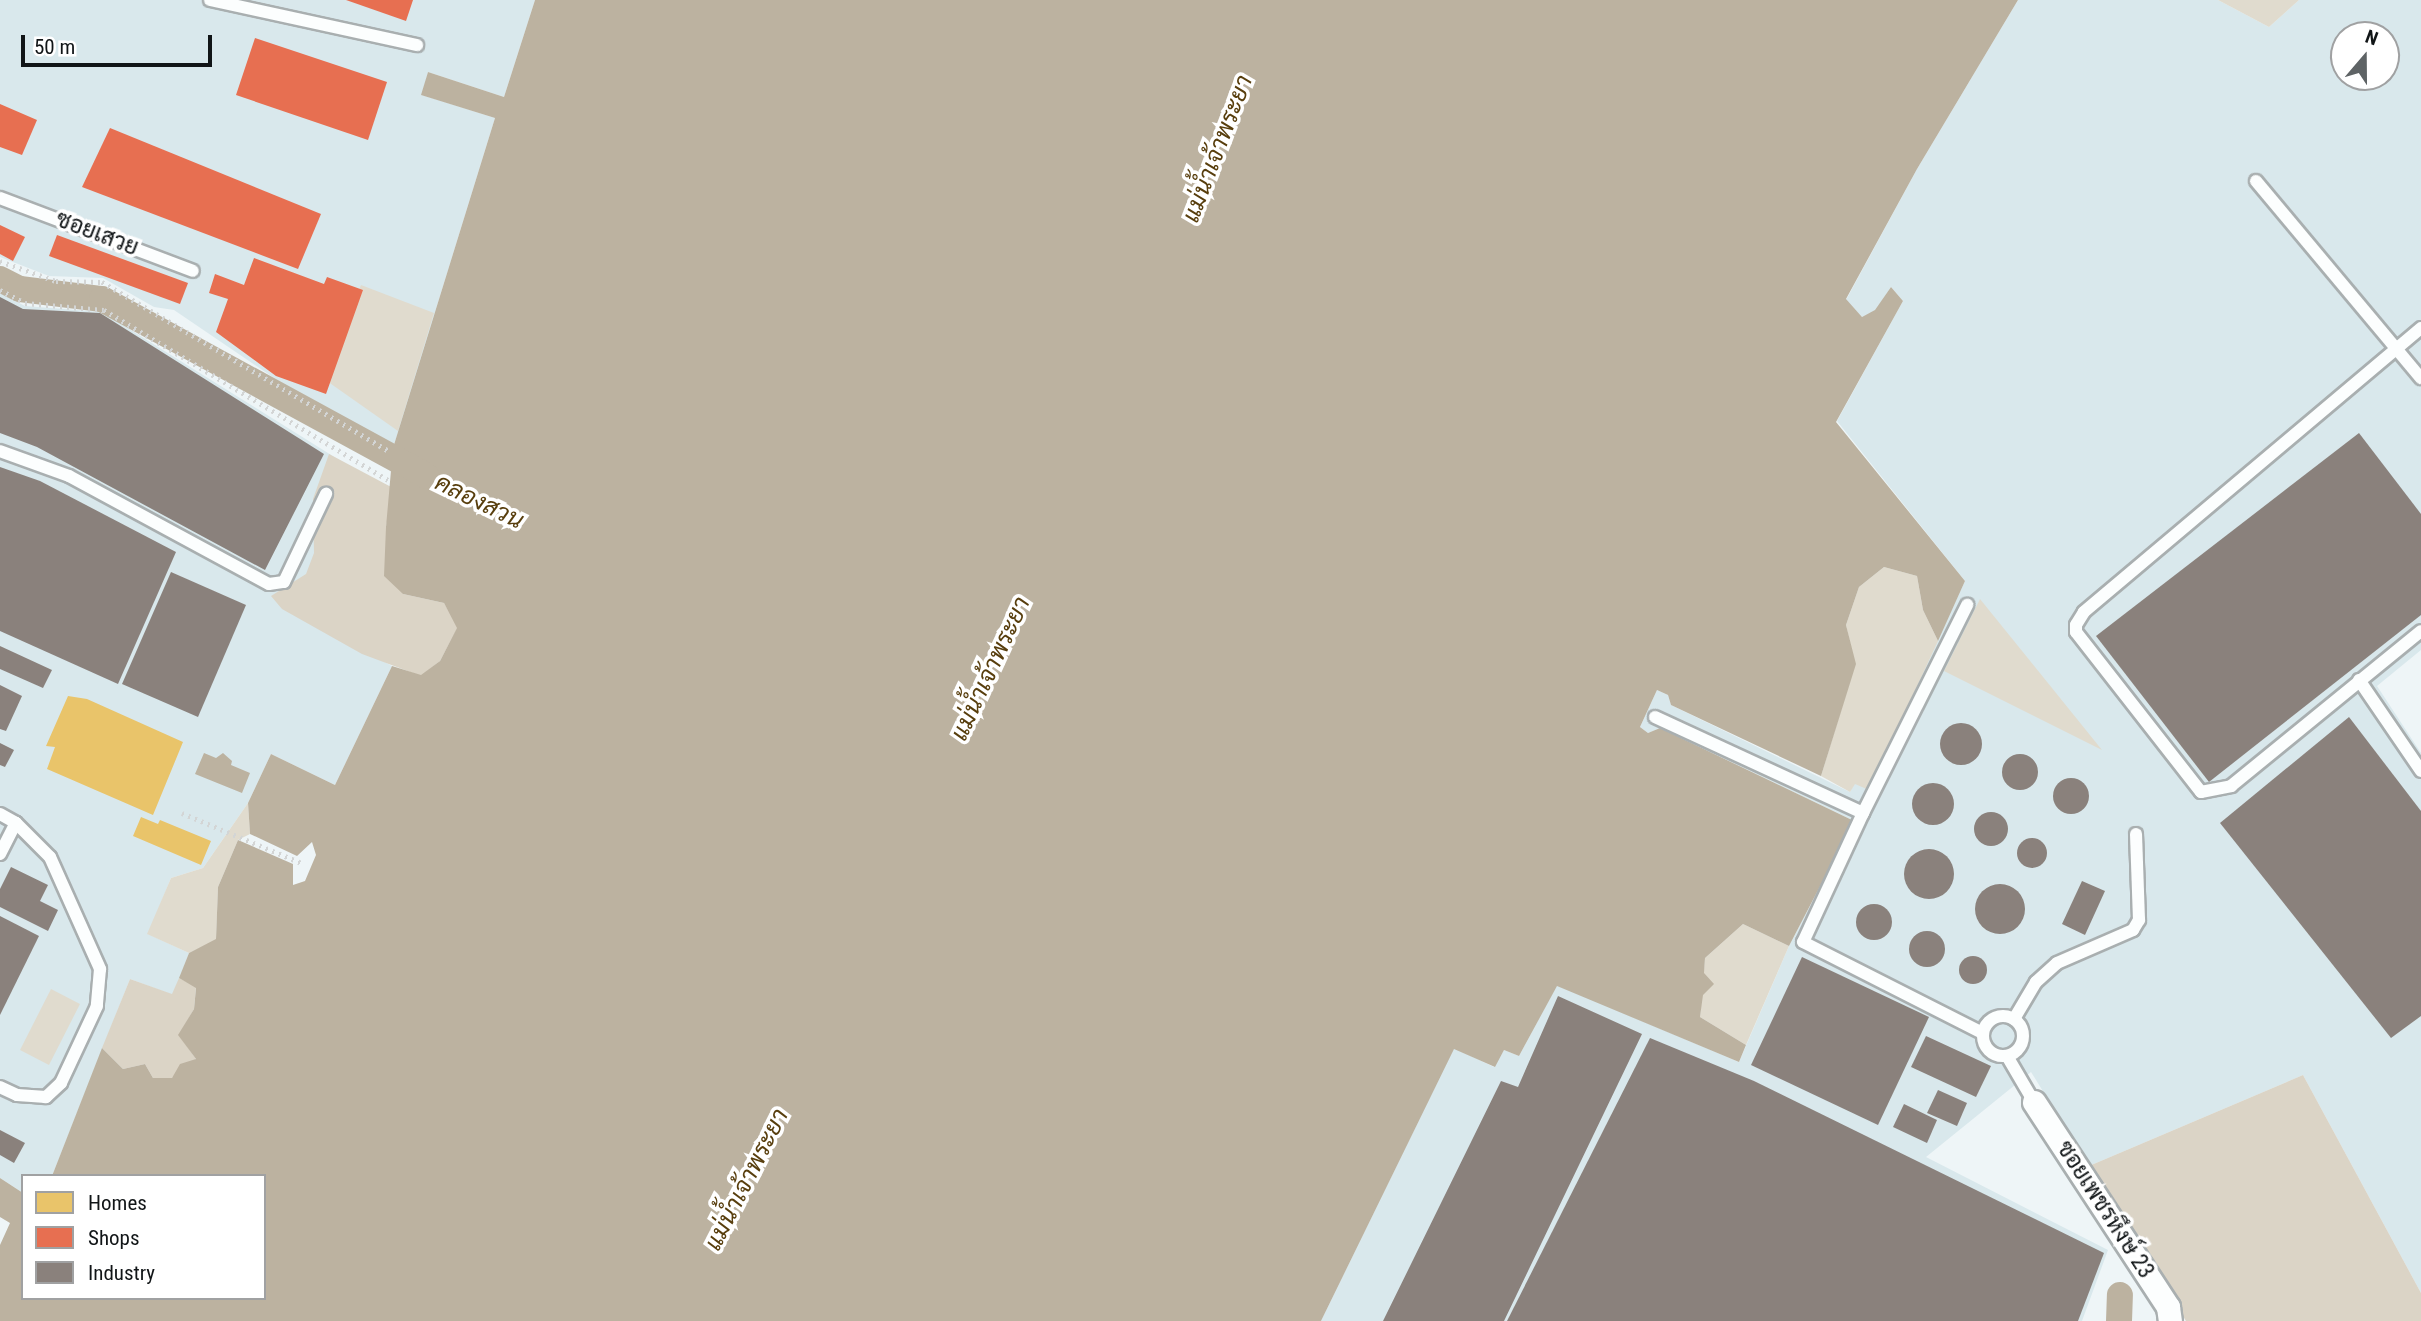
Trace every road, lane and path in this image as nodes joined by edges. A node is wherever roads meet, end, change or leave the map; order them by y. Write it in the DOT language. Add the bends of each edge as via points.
graph roads {
  1 [pos="210,0"];
  2 [pos="417,45"];
  3 [pos="2256,181"];
  4 [pos="0,198"];
  5 [pos="0,261"];
  6 [pos="193,271"];
  7 [pos="0,290"];
  8 [pos="2421,328"];
  9 [pos="2399,350"];
  10 [pos="2421,378"];
  11 [pos="0,451"];
  12 [pos="389,451"];
  13 [pos="388,480"];
  14 [pos="326,494"];
  15 [pos="1967,605"];
  16 [pos="2421,631"];
  17 [pos="2359,680"];
  18 [pos="1655,717"];
  19 [pos="2421,771"];
  20 [pos="181,813"];
  21 [pos="1863,813"];
  22 [pos="0,814"];
  23 [pos="16,823"];
  24 [pos="2136,834"];
  25 [pos="0,853"];
  26 [pos="304,864"];
  27 [pos="2014,1019"];
  28 [pos="1982,1033"];
  29 [pos="2007,1056"];
  30 [pos="0,1087"];
  31 [pos="2034,1101"];
  32 [pos="2170,1321"];
  1 -- 2 [label="lane"];
  3 -- 9 [label="lane"];
  4 -- 6 [label="lane, ซอยเสวย"];
  5 -- 12 [label="path" via="56,281 102,282"];
  7 -- 13 [label="path" via="25,303 104,310"];
  8 -- 9 [label="lane"];
  9 -- 10 [label="lane"];
  9 -- 17 [label="lane" via="2080,615 2076,625 2076,632 2201,792 2231,786"];
  11 -- 14 [label="lane" via="69,475 269,584 284,582"];
  15 -- 21 [label="lane"];
  16 -- 17 [label="lane"];
  17 -- 19 [label="lane"];
  18 -- 21 [label="lane"];
  20 -- 26 [label="path"];
  21 -- 28 [label="lane" via="1803,942"];
  22 -- 23 [label="lane"];
  23 -- 25 [label="lane"];
  23 -- 30 [label="lane" via="50,857 100,969 97,1006 61,1083 46,1097 17,1095"];
  24 -- 27 [label="lane" via="2139,920 2133,930 2057,963 2036,982"];
  27 -- 28 [label="lane" via="1994,1017"];
  27 -- 29 [label="lane" via="2024,1037 2019,1049"];
  28 -- 29 [label="lane" via="1989,1051"];
  29 -- 31 [label="lane"];
  31 -- 32 [label="street, ซอยเพชรหึงษ์ 23" via="2168,1307"];
}
